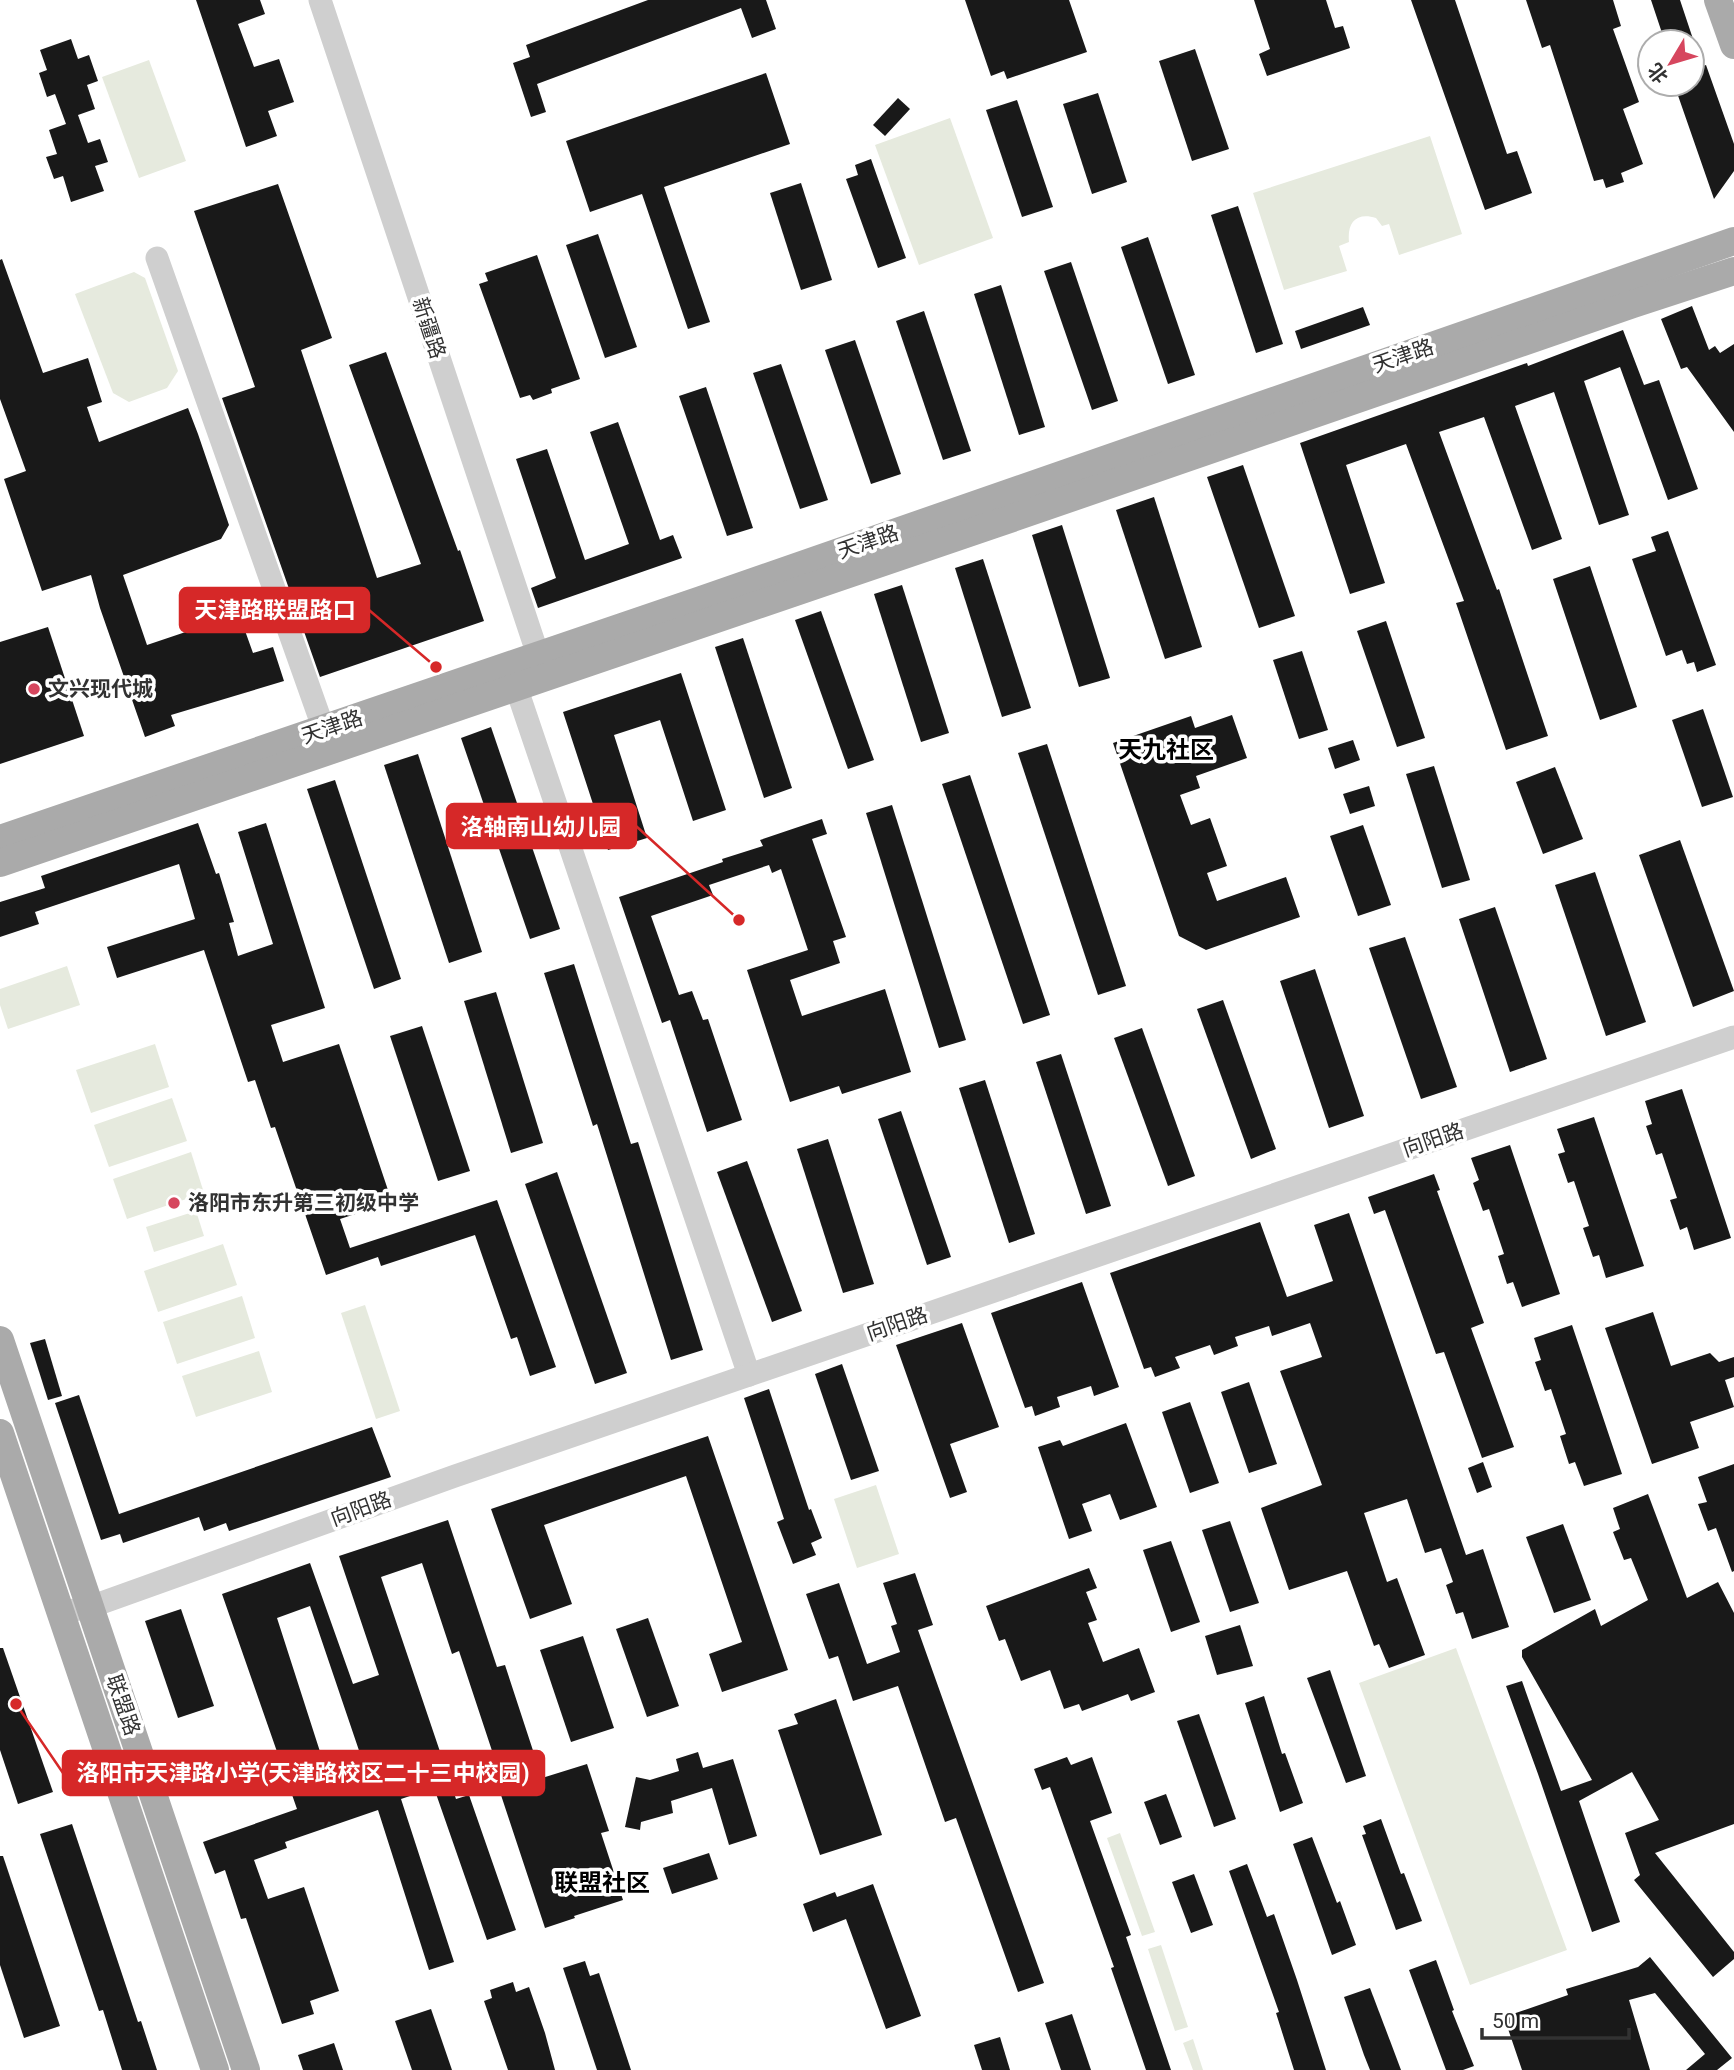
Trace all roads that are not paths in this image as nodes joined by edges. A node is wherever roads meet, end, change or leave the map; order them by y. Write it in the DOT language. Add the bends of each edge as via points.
graph roads {
  1 [pos="320,0"];
  2 [pos="1718,0"];
  3 [pos="1734,45"];
  4 [pos="1734,241"];
  5 [pos="157,258"];
  6 [pos="1734,271"];
  7 [pos="538,655"];
  8 [pos="513,676"];
  9 [pos="324,730"];
  10 [pos="0,839"];
  11 [pos="0,863"];
  12 [pos="1734,1037"];
  13 [pos="0,1340"];
  14 [pos="749,1375"];
  15 [pos="0,1433"];
  16 [pos="90,1607"];
  17 [pos="61,1613"];
  18 [pos="215,2070"];
  19 [pos="246,2070"];
  1 -- 7 [label="street, 新疆路"];
  2 -- 3 [label="main road"];
  4 -- 7 [label="main road, 天津路"];
  5 -- 9 [label="street"];
  6 -- 8 [label="main road, 天津路"];
  7 -- 8 [label="main road, 天津路"];
  8 -- 9 [label="main road, 天津路"];
  8 -- 11 [label="main road, 天津路"];
  8 -- 14 [label="street"];
  9 -- 10 [label="main road, 天津路"];
  12 -- 14 [label="street, 向阳路"];
  13 -- 16 [label="main road, 联盟路"];
  14 -- 16 [label="street, 向阳路"];
  15 -- 17 [label="main road, 联盟路"];
  16 -- 17 [label="street, 向阳路"];
  16 -- 19 [label="main road, 联盟路"];
  17 -- 18 [label="main road, 联盟路"];
}
